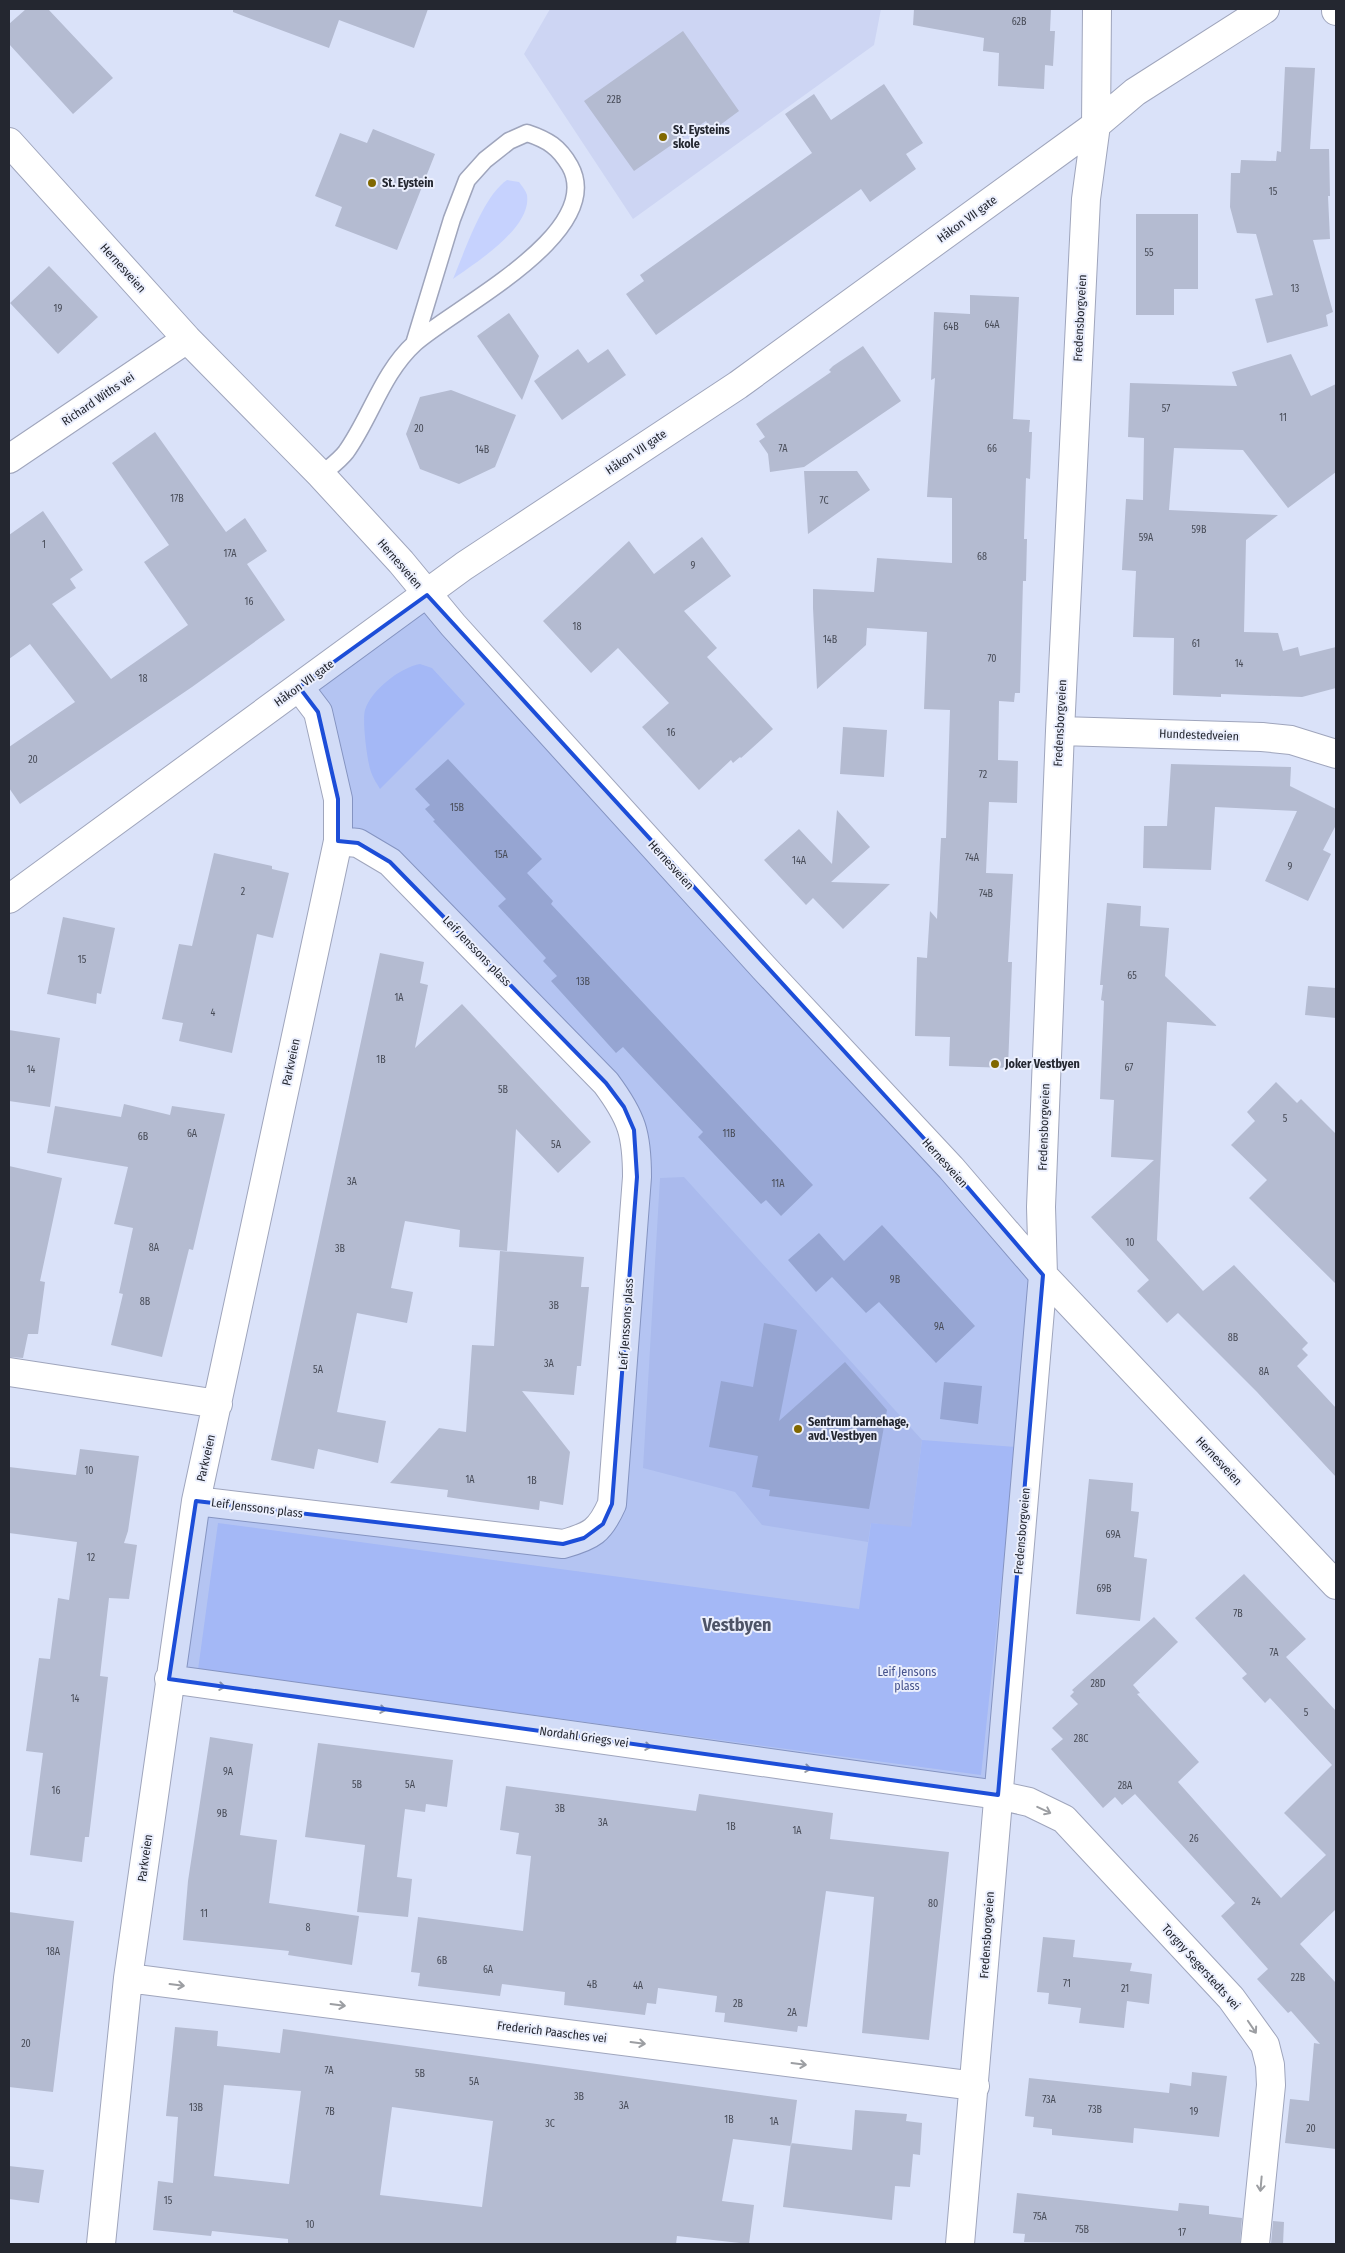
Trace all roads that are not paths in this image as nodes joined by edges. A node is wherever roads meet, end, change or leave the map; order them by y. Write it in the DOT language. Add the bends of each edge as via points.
graph roads {
  1 [pos="1097,9"];
  2 [pos="1265,9"];
  3 [pos="1096,124"];
  4 [pos="9,142"];
  5 [pos="188,339"];
  6 [pos="414,344"];
  7 [pos="9,459"];
  8 [pos="321,475"];
  9 [pos="427,595"];
  10 [pos="299,687"];
  11 [pos="1060,731"];
  12 [pos="1336,754"];
  13 [pos="338,841"];
  14 [pos="9,899"];
  15 [pos="1044,1276"];
  16 [pos="9,1372"];
  17 [pos="218,1404"];
  18 [pos="196,1501"];
  19 [pos="1336,1585"];
  20 [pos="169,1679"];
  21 [pos="998,1795"];
  22 [pos="128,1978"];
  23 [pos="975,2086"];
  24 [pos="101,2244"];
  25 [pos="960,2244"];
  26 [pos="1255,2244"];
  1 -- 3 [label="street, Fredensborgveien"];
  2 -- 3 [label="street, Håkon VII gate" via="1135,92"];
  3 -- 9 [label="street, Håkon VII gate" via="738,385 464,566"];
  3 -- 11 [label="street, Fredensborgveien" via="1086,199"];
  4 -- 5 [label="street, Hernesveien"];
  5 -- 7 [label="street, Richard Withs vei"];
  5 -- 8 [label="street, Hernesveien"];
  6 -- 6 [label="lane" via="537,254 563,226 575,196 575,175 562,151 547,139 527,133 509,141 466,180"];
  6 -- 8 [label="lane" via="386,379 346,452"];
  8 -- 9 [label="street, Hernesveien"];
  9 -- 10 [label="street, Håkon VII gate"];
  9 -- 15 [label="street, Hernesveien" via="771,975 951,1168"];
  10 -- 13 [label="street, Parkveien" via="318,712 338,799"];
  10 -- 14 [label="street, Håkon VII gate"];
  11 -- 12 [label="street, Hundestedveien" via="1262,737 1291,740"];
  11 -- 15 [label="street, Fredensborgveien" via="1041,1207"];
  13 -- 17 [label="street, Parkveien"];
  13 -- 18 [label="street, Leif Jenssons plass" via="358,843 390,862 606,1083 624,1107 634,1130 637,1178 612,1504 603,1524 584,1538 563,1544"];
  15 -- 19 [label="street, Hernesveien"];
  15 -- 21 [label="street, Fredensborgveien"];
  16 -- 17 [label="street"];
  17 -- 18 [label="street, Parkveien"];
  18 -- 20 [label="street, Parkveien"];
  20 -- 21 [label="street, Nordahl Griegs vei, one-way"];
  20 -- 22 [label="street, Parkveien"];
  21 -- 23 [label="street, Fredensborgveien"];
  21 -- 26 [label="street, Torgny Segerstedts vei, one-way" via="1029,1802 1064,1819 1231,1998 1264,2046 1270,2065 1271,2085"];
  22 -- 23 [label="street, Frederich Paasches vei, one-way"];
  22 -- 24 [label="street, Parkveien"];
  23 -- 25 [label="street, Fredensborgveien"];
}
